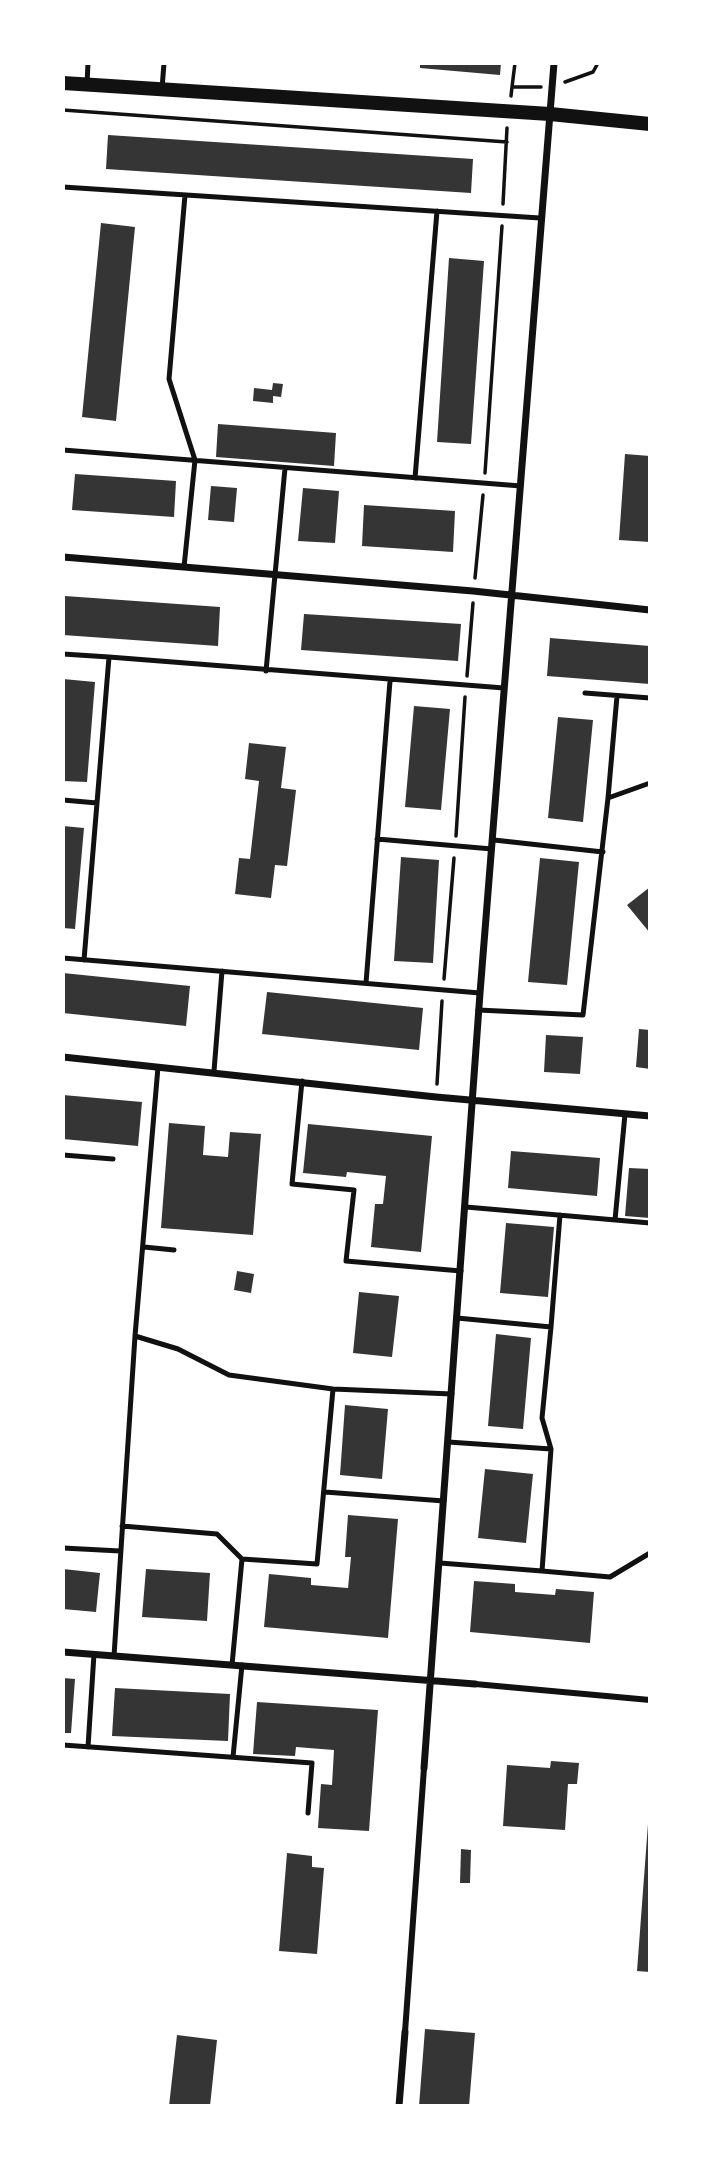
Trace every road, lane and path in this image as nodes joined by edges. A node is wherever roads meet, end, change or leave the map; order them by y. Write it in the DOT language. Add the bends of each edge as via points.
graph roads {
  1 [pos="88,63"];
  2 [pos="164,63"];
  3 [pos="515,63"];
  4 [pos="554,63"];
  5 [pos="598,63"];
  6 [pos="63,83"];
  7 [pos="87,84"];
  8 [pos="512,87"];
  9 [pos="552,87"];
  10 [pos="162,89"];
  11 [pos="63,110"];
  12 [pos="550,114"];
  13 [pos="650,124"];
  14 [pos="63,187"];
  15 [pos="185,195"];
  16 [pos="437,211"];
  17 [pos="502,214"];
  18 [pos="540,218"];
  19 [pos="63,450"];
  20 [pos="195,460"];
  21 [pos="285,468"];
  22 [pos="415,478"];
  23 [pos="484,484"];
  24 [pos="521,486"];
  25 [pos="63,557"];
  26 [pos="184,568"];
  27 [pos="277,576"];
  28 [pos="474,591"];
  29 [pos="513,595"];
  30 [pos="650,610"];
  31 [pos="63,654"];
  32 [pos="109,657"];
  33 [pos="266,670"];
  34 [pos="390,681"];
  35 [pos="466,686"];
  36 [pos="504,688"];
  37 [pos="585,693"];
  38 [pos="617,696"];
  39 [pos="650,698"];
  40 [pos="650,785"];
  41 [pos="608,798"];
  42 [pos="63,800"];
  43 [pos="97,803"];
  44 [pos="377,839"];
  45 [pos="494,840"];
  46 [pos="456,846"];
  47 [pos="492,849"];
  48 [pos="603,852"];
  49 [pos="63,958"];
  50 [pos="84,960"];
  51 [pos="222,971"];
  52 [pos="366,983"];
  53 [pos="443,990"];
  54 [pos="480,993"];
  55 [pos="478,1010"];
  56 [pos="63,1057"];
  57 [pos="158,1067"];
  58 [pos="214,1071"];
  59 [pos="302,1081"];
  60 [pos="436,1097"];
  61 [pos="473,1100"];
  62 [pos="625,1114"];
  63 [pos="650,1116"];
  64 [pos="63,1155"];
  65 [pos="113,1159"];
  66 [pos="466,1207"];
  67 [pos="560,1215"];
  68 [pos="615,1220"];
  69 [pos="650,1223"];
  70 [pos="144,1247"];
  71 [pos="174,1250"];
  72 [pos="461,1270"];
  73 [pos="457,1318"];
  74 [pos="551,1327"];
  75 [pos="135,1336"];
  76 [pos="333,1389"];
  77 [pos="452,1394"];
  78 [pos="448,1442"];
  79 [pos="551,1449"];
  80 [pos="326,1492"];
  81 [pos="444,1502"];
  82 [pos="122,1526"];
  83 [pos="63,1548"];
  84 [pos="120,1551"];
  85 [pos="650,1553"];
  86 [pos="242,1559"];
  87 [pos="440,1563"];
  88 [pos="541,1571"];
  89 [pos="63,1652"];
  90 [pos="94,1654"];
  91 [pos="114,1656"];
  92 [pos="232,1665"];
  93 [pos="242,1665"];
  94 [pos="430,1679"];
  95 [pos="475,1684"];
  96 [pos="650,1700"];
  97 [pos="63,1745"];
  98 [pos="88,1746"];
  99 [pos="233,1758"];
  100 [pos="424,1768"];
  101 [pos="308,1813"];
  102 [pos="405,2032"];
  103 [pos="399,2106"];
  1 -- 7 [label="lane"];
  2 -- 10 [label="lane"];
  3 -- 8 [label="path"];
  4 -- 9 [label="street"];
  5 -- 9 [label="path" via="593,72"];
  6 -- 7 [label="main road"];
  7 -- 10 [label="main road"];
  9 -- 12 [label="street"];
  10 -- 12 [label="main road"];
  11 -- 17 [label="path" via="507,142"];
  12 -- 13 [label="main road"];
  12 -- 18 [label="street"];
  14 -- 15 [label="lane"];
  15 -- 16 [label="lane"];
  15 -- 20 [label="lane" via="169,379"];
  16 -- 17 [label="lane"];
  16 -- 22 [label="lane"];
  17 -- 18 [label="lane"];
  17 -- 23 [label="path"];
  18 -- 24 [label="street"];
  19 -- 20 [label="lane"];
  20 -- 21 [label="lane"];
  20 -- 26 [label="lane"];
  21 -- 22 [label="lane"];
  21 -- 27 [label="lane"];
  22 -- 23 [label="lane"];
  23 -- 24 [label="lane"];
  23 -- 28 [label="path"];
  24 -- 29 [label="street"];
  25 -- 26 [label="street"];
  26 -- 27 [label="street"];
  27 -- 28 [label="street"];
  27 -- 33 [label="lane"];
  28 -- 29 [label="street"];
  28 -- 35 [label="path"];
  29 -- 30 [label="street"];
  29 -- 36 [label="street"];
  31 -- 32 [label="lane"];
  32 -- 33 [label="lane"];
  32 -- 43 [label="lane"];
  33 -- 34 [label="lane"];
  34 -- 35 [label="lane"];
  34 -- 44 [label="lane"];
  35 -- 36 [label="lane"];
  35 -- 46 [label="path"];
  36 -- 45 [label="street"];
  37 -- 38 [label="lane"];
  38 -- 39 [label="lane"];
  38 -- 41 [label="lane"];
  40 -- 41 [label="lane"];
  41 -- 48 [label="lane"];
  42 -- 43 [label="lane"];
  43 -- 50 [label="lane"];
  44 -- 46 [label="lane"];
  44 -- 52 [label="lane"];
  45 -- 47 [label="street"];
  45 -- 48 [label="lane"];
  46 -- 47 [label="lane"];
  46 -- 53 [label="path"];
  47 -- 54 [label="street"];
  48 -- 55 [label="lane" via="583,1015"];
  49 -- 50 [label="lane"];
  50 -- 51 [label="lane"];
  51 -- 52 [label="lane"];
  51 -- 58 [label="lane"];
  52 -- 53 [label="lane"];
  53 -- 54 [label="lane"];
  53 -- 60 [label="path"];
  54 -- 55 [label="street"];
  55 -- 61 [label="street"];
  56 -- 57 [label="street"];
  57 -- 58 [label="street"];
  57 -- 70 [label="lane"];
  58 -- 59 [label="street"];
  59 -- 60 [label="street"];
  59 -- 72 [label="lane" via="292,1184 354,1190 346,1261"];
  60 -- 61 [label="street"];
  61 -- 62 [label="street"];
  61 -- 66 [label="street"];
  62 -- 63 [label="street"];
  62 -- 68 [label="lane"];
  64 -- 65 [label="lane"];
  66 -- 67 [label="lane"];
  66 -- 72 [label="street"];
  67 -- 68 [label="lane"];
  67 -- 74 [label="lane"];
  68 -- 69 [label="lane"];
  70 -- 71 [label="lane"];
  70 -- 75 [label="lane"];
  72 -- 73 [label="street"];
  73 -- 74 [label="lane"];
  73 -- 77 [label="street"];
  74 -- 79 [label="lane" via="542,1418"];
  75 -- 76 [label="lane" via="178,1349 229,1376"];
  75 -- 82 [label="lane"];
  76 -- 77 [label="lane"];
  76 -- 80 [label="lane"];
  77 -- 78 [label="street"];
  78 -- 79 [label="lane"];
  78 -- 81 [label="street"];
  79 -- 88 [label="lane"];
  80 -- 81 [label="lane"];
  80 -- 86 [label="lane" via="317,1564"];
  81 -- 87 [label="street"];
  82 -- 84 [label="lane"];
  82 -- 86 [label="lane" via="217,1534"];
  83 -- 84 [label="lane"];
  84 -- 91 [label="lane"];
  85 -- 88 [label="lane" via="610,1577"];
  86 -- 92 [label="lane"];
  87 -- 88 [label="lane"];
  87 -- 94 [label="street"];
  89 -- 90 [label="street"];
  90 -- 91 [label="street"];
  90 -- 98 [label="lane"];
  91 -- 92 [label="street"];
  92 -- 93 [label="street"];
  93 -- 94 [label="street"];
  93 -- 99 [label="lane"];
  94 -- 95 [label="street"];
  94 -- 100 [label="street"];
  95 -- 96 [label="street"];
  97 -- 98 [label="lane"];
  98 -- 99 [label="lane"];
  99 -- 101 [label="lane" via="312,1763"];
  100 -- 102 [label="street"];
  102 -- 103 [label="street"];
}
